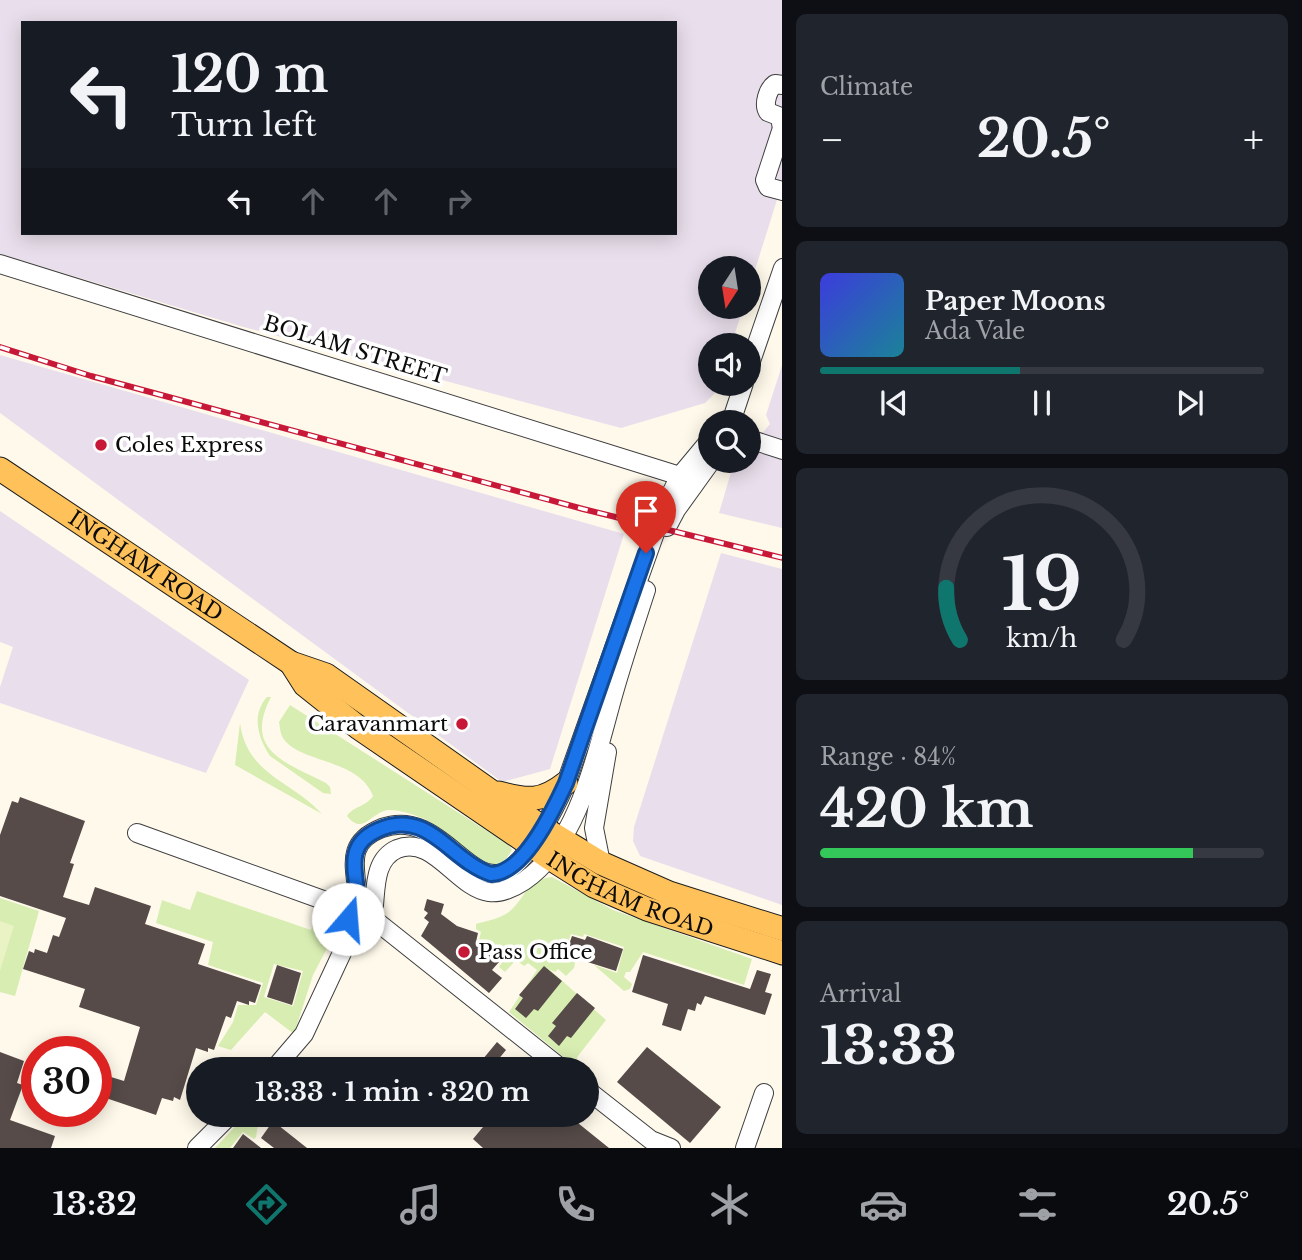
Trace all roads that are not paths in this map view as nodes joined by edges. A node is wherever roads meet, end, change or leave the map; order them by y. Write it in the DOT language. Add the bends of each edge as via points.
graph roads {
  1 [pos="782,85"];
  2 [pos="781,125"];
  3 [pos="782,191"];
  4 [pos="0,264"];
  5 [pos="782,268"];
  6 [pos="760,333"];
  7 [pos="761,443"];
  8 [pos="782,450"];
  9 [pos="698,461"];
  10 [pos="0,469"];
  11 [pos="698,472"];
  12 [pos="687,481"];
  13 [pos="623,662"];
  14 [pos="291,663"];
  15 [pos="566,783"];
  16 [pos="490,791"];
  17 [pos="137,833"];
  18 [pos="546,842"];
  19 [pos="601,863"];
  20 [pos="362,912"];
  21 [pos="782,929"];
  22 [pos="782,953"];
  23 [pos="284,1057"];
  24 [pos="547,1057"];
  25 [pos="764,1093"];
  26 [pos="599,1099"];
  27 [pos="217,1127"];
  28 [pos="197,1148"];
  29 [pos="671,1148"];
  30 [pos="745,1148"];
  1 -- 2 [label="street" via="771,86 765,104 768,111 781,117"];
  2 -- 3 [label="street" via="765,180 768,187"];
  4 -- 12 [label="street, BOLAM STREET"];
  5 -- 6 [label="street"];
  7 -- 8 [label="street"];
  9 -- 12 [label="street"];
  10 -- 14 [label="main road, INGHAM ROAD"];
  11 -- 12 [label="street"];
  12 -- 13 [label="street" via="665,530"];
  12 -- 15 [label="street" via="655,527"];
  13 -- 18 [label="street" via="587,787 574,816"];
  13 -- 19 [label="street" via="594,828"];
  14 -- 16 [label="main road, INGHAM ROAD" via="326,675"];
  14 -- 18 [label="main road, INGHAM ROAD" via="305,685 359,728"];
  15 -- 16 [label="main road" via="529,800"];
  15 -- 18 [label="street"];
  16 -- 18 [label="main road, INGHAM ROAD"];
  17 -- 20 [label="street"];
  18 -- 19 [label="main road, INGHAM ROAD"];
  18 -- 20 [label="street" via="524,881 489,892 425,850 414,846 396,850 383,860"];
  18 -- 20 [label="street" via="508,870 491,874 422,829 389,826 362,839 358,846 354,860"];
  18 -- 22 [label="main road, INGHAM ROAD" via="594,886"];
  19 -- 21 [label="main road, INGHAM ROAD" via="669,893"];
  20 -- 23 [label="street" via="304,1034"];
  20 -- 24 [label="street"];
  25 -- 30 [label="street"];
  26 -- 29 [label="street" via="651,1140"];
  27 -- 28 [label="street"];
}
